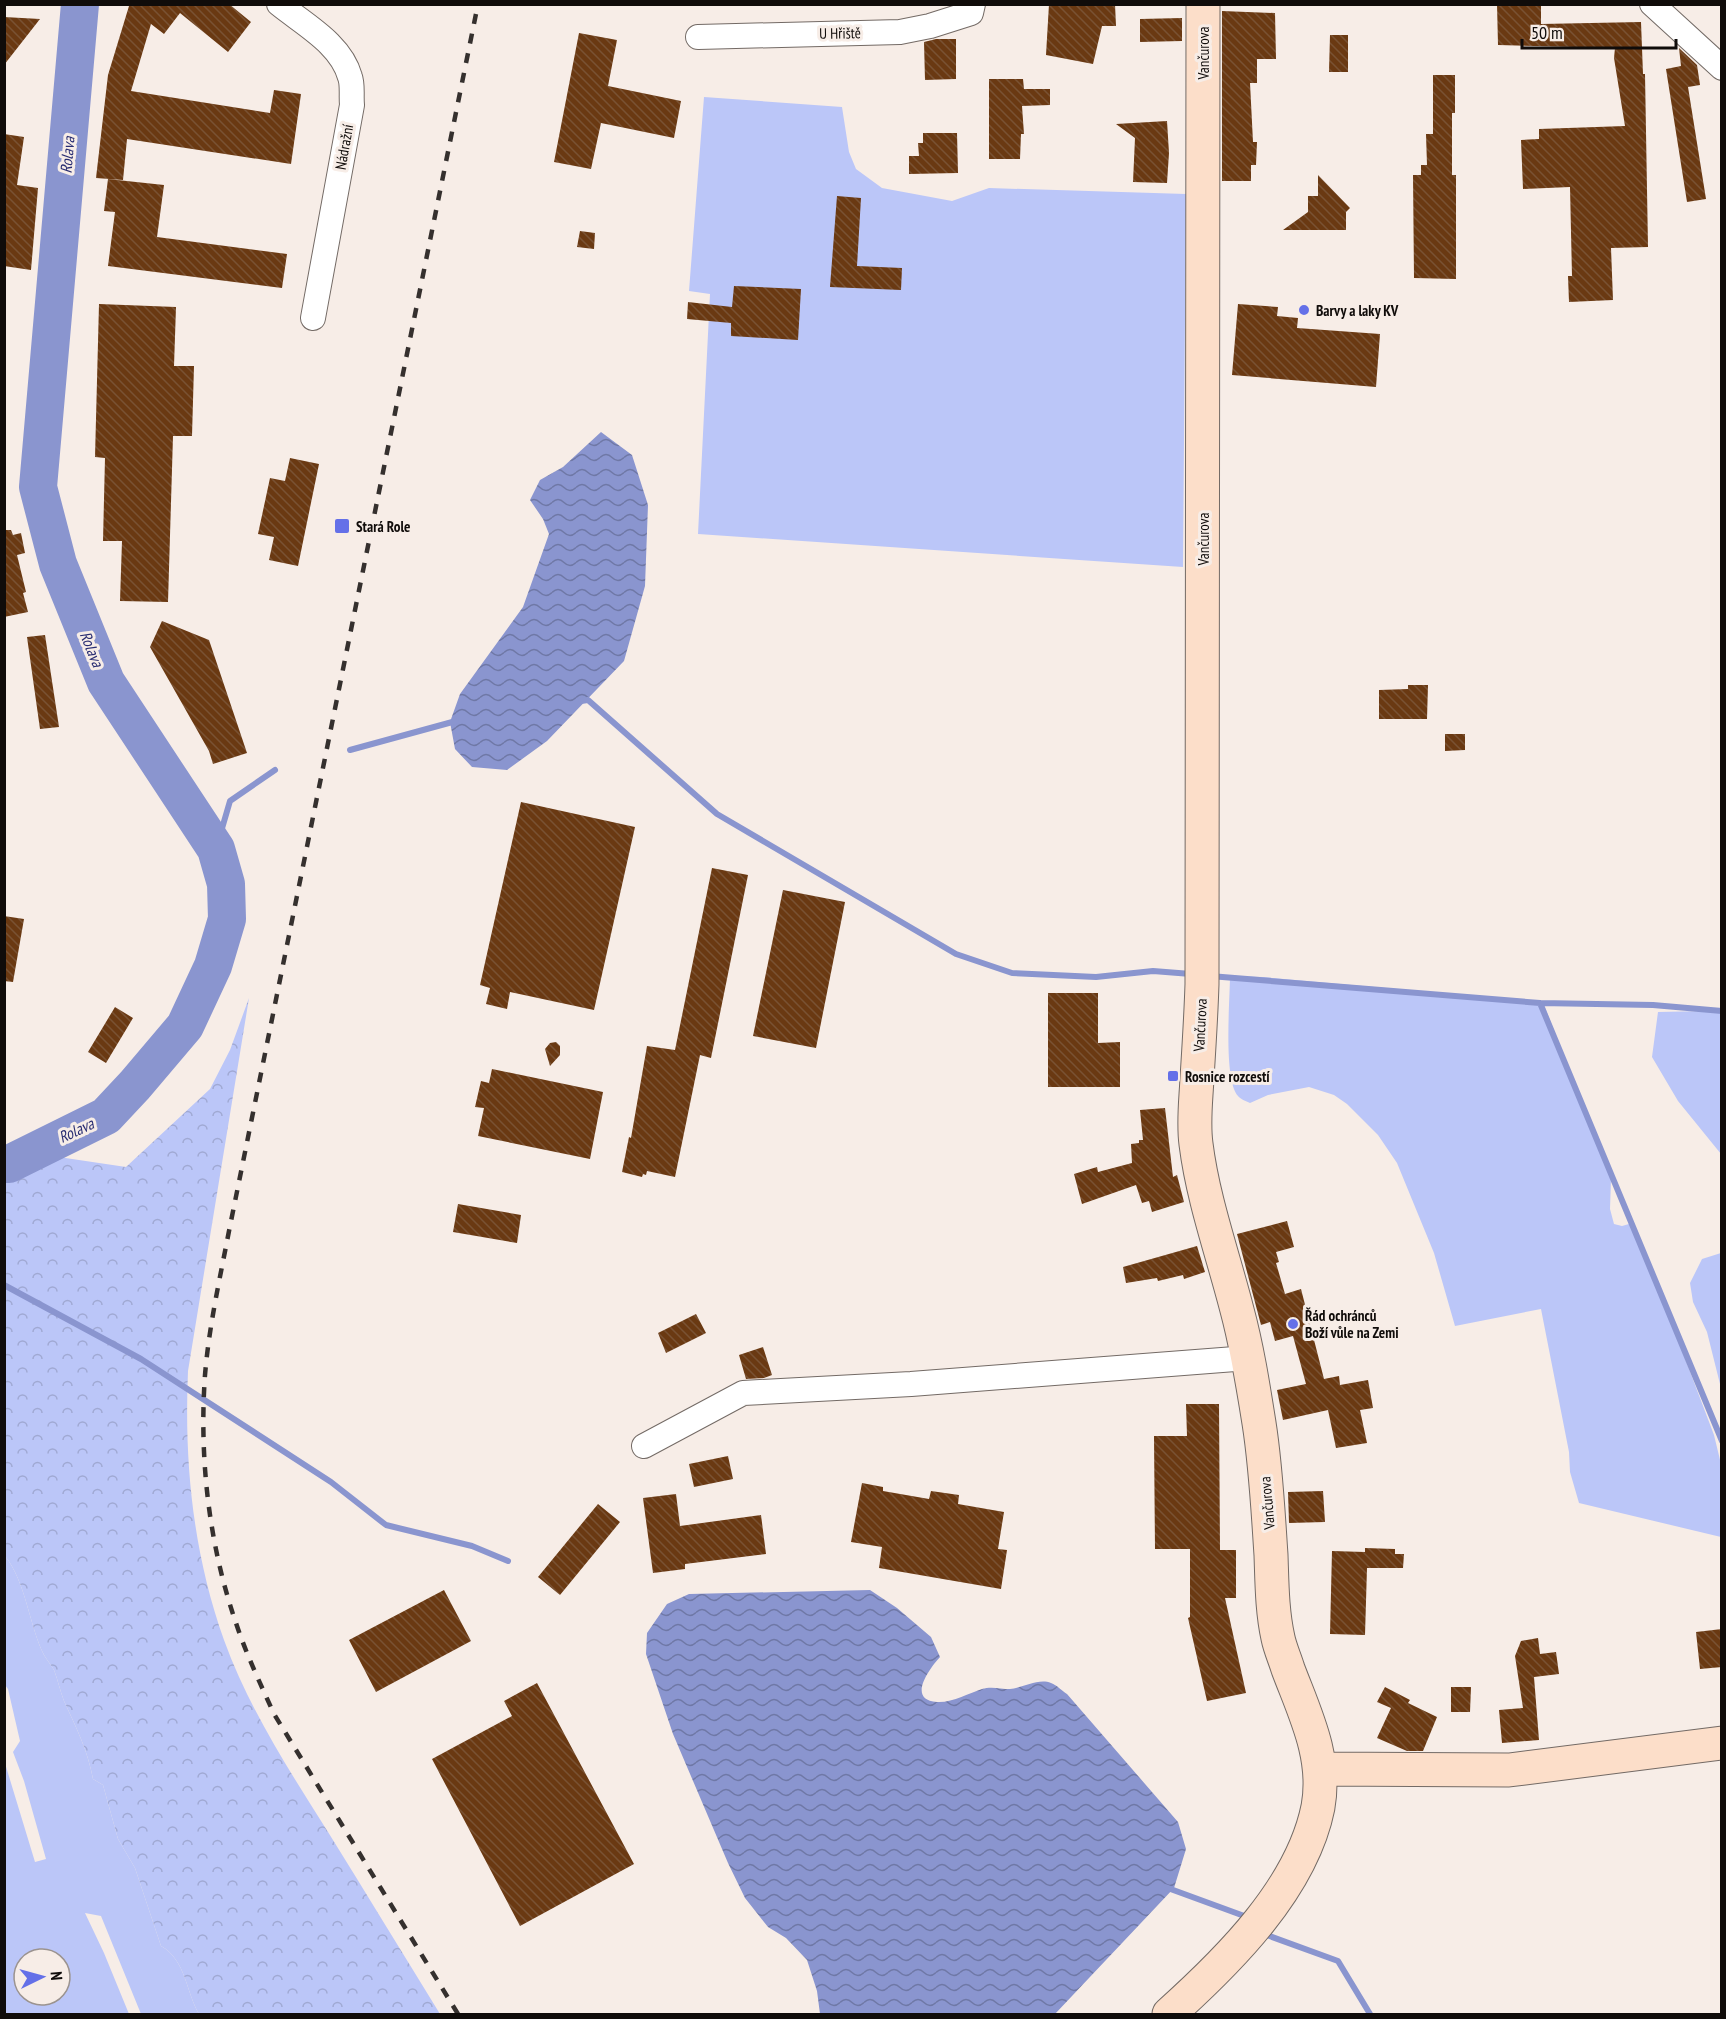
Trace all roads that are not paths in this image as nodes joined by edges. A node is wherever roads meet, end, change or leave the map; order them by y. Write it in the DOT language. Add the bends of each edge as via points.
graph roads {
  1 [pos="279,4"];
  2 [pos="973,4"];
  3 [pos="1203,4"];
  4 [pos="1652,4"];
  5 [pos="698,36"];
  6 [pos="1722,68"];
  7 [pos="313,318"];
  8 [pos="1248,1358"];
  9 [pos="644,1446"];
  10 [pos="1722,1743"];
  11 [pos="1320,1769"];
  12 [pos="1169,2014"];
  1 -- 7 [label="street, Nádražní" via="329,43 344,60 351,79 352,105"];
  2 -- 5 [label="street, U Hřiště" via="971,13 900,32"];
  3 -- 8 [label="street, Vančurova" via="1202,984 1194,1123 1200,1172"];
  4 -- 6 [label="street"];
  8 -- 9 [label="street" via="743,1393"];
  8 -- 11 [label="street, Vančurova" via="1262,1448 1278,1641 1313,1734"];
  10 -- 11 [label="street" via="1509,1770"];
  11 -- 12 [label="street, Vančurova" via="1314,1821 1288,1878 1249,1935"];
}
